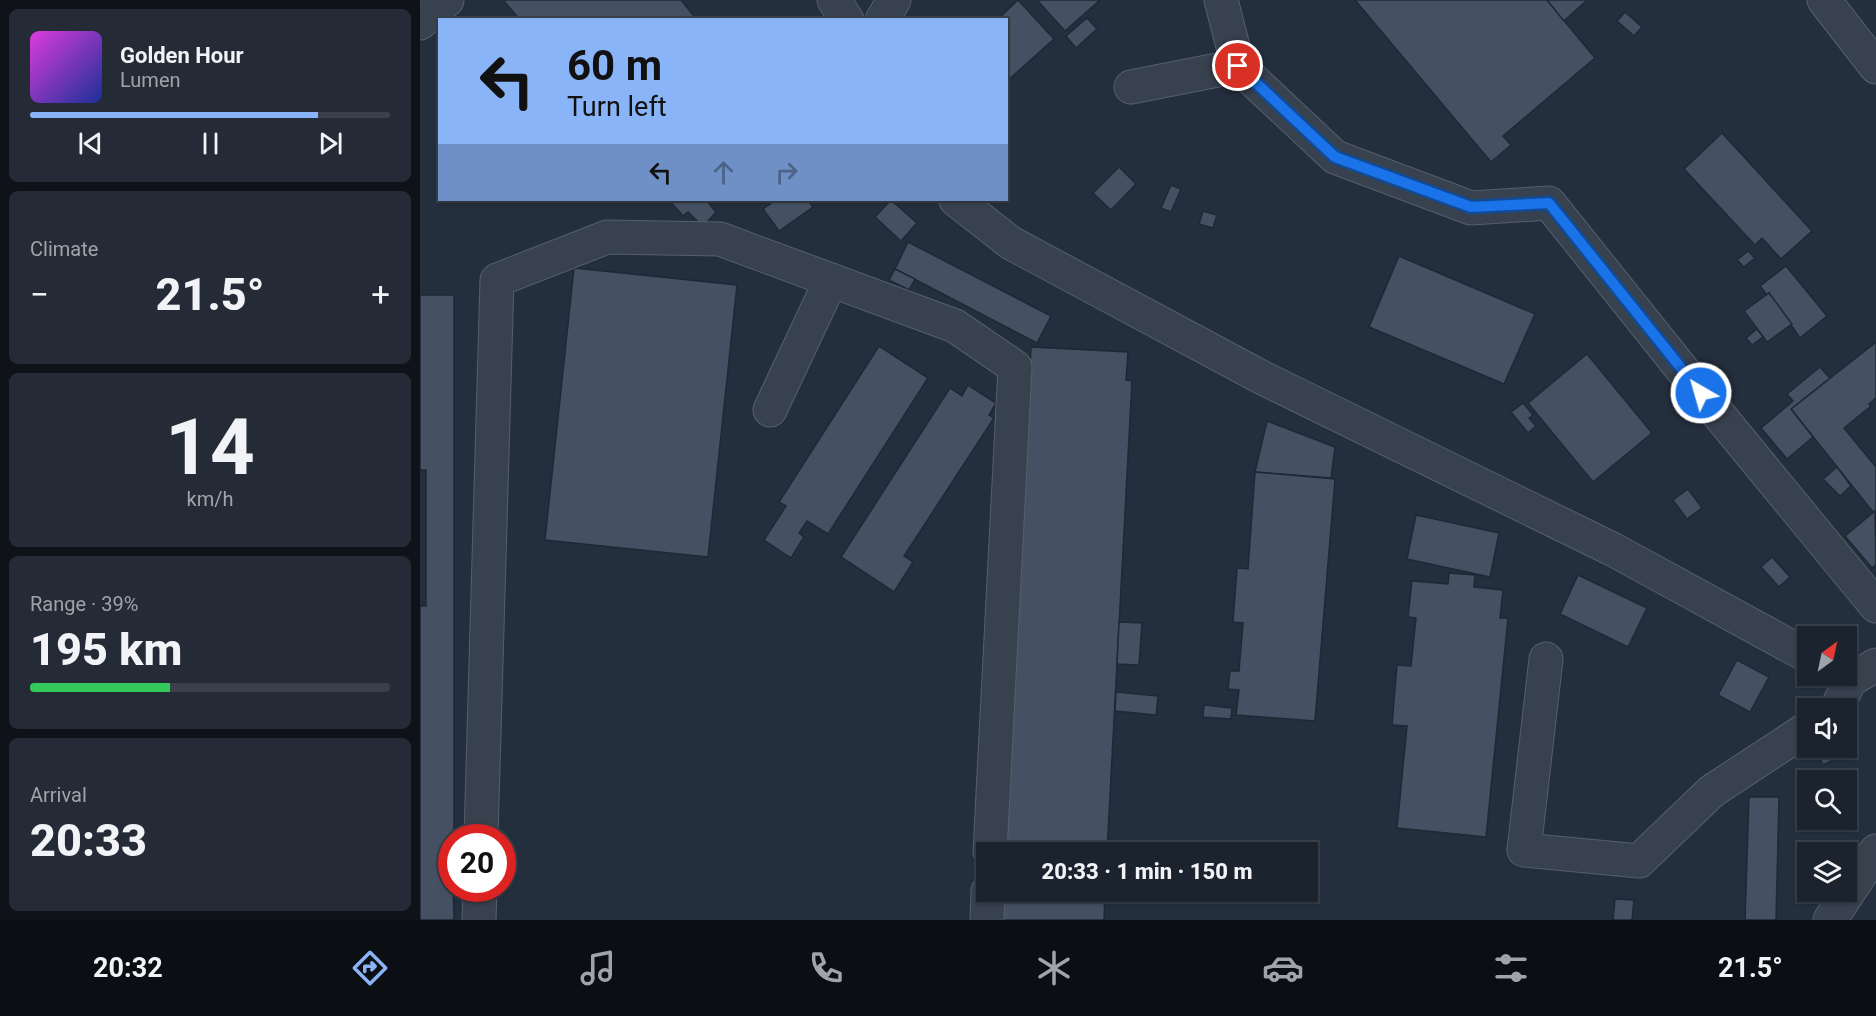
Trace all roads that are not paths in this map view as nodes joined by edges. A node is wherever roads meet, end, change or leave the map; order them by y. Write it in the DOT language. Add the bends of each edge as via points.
graph roads {
  1 [pos="447,0"];
  2 [pos="834,0"];
  3 [pos="894,0"];
  4 [pos="1221,0"];
  5 [pos="1824,0"];
  6 [pos="846,18"];
  7 [pos="883,18"];
  8 [pos="420,23"];
  9 [pos="1238,66"];
  10 [pos="1876,67"];
  11 [pos="1131,87"];
  12 [pos="957,201"];
  13 [pos="831,280"];
  14 [pos="771,410"];
  15 [pos="1876,606"];
  16 [pos="1797,650"];
  17 [pos="1546,659"];
  18 [pos="1797,735"];
  19 [pos="481,824"];
  20 [pos="991,842"];
  21 [pos="1876,851"];
  22 [pos="480,902"];
  23 [pos="988,902"];
  24 [pos="479,920"];
  25 [pos="987,920"];
  26 [pos="1830,920"];
  1 -- 8 [label="lane"];
  2 -- 6 [label="lane"];
  3 -- 7 [label="lane"];
  4 -- 9 [label="lane"];
  5 -- 10 [label="lane"];
  9 -- 11 [label="lane"];
  9 -- 15 [label="lane" via="1335,157 1471,207 1549,203"];
  12 -- 16 [label="lane" via="1021,249 1261,377 1614,550"];
  13 -- 14 [label="lane"];
  13 -- 19 [label="lane" via="720,239 607,237 497,280"];
  13 -- 20 [label="lane" via="955,326 1015,367"];
  17 -- 18 [label="lane" via="1524,850 1639,861 1712,791"];
  21 -- 26 [label="lane"];
  22 -- 24 [label="lane"];
  23 -- 25 [label="lane"];
}
